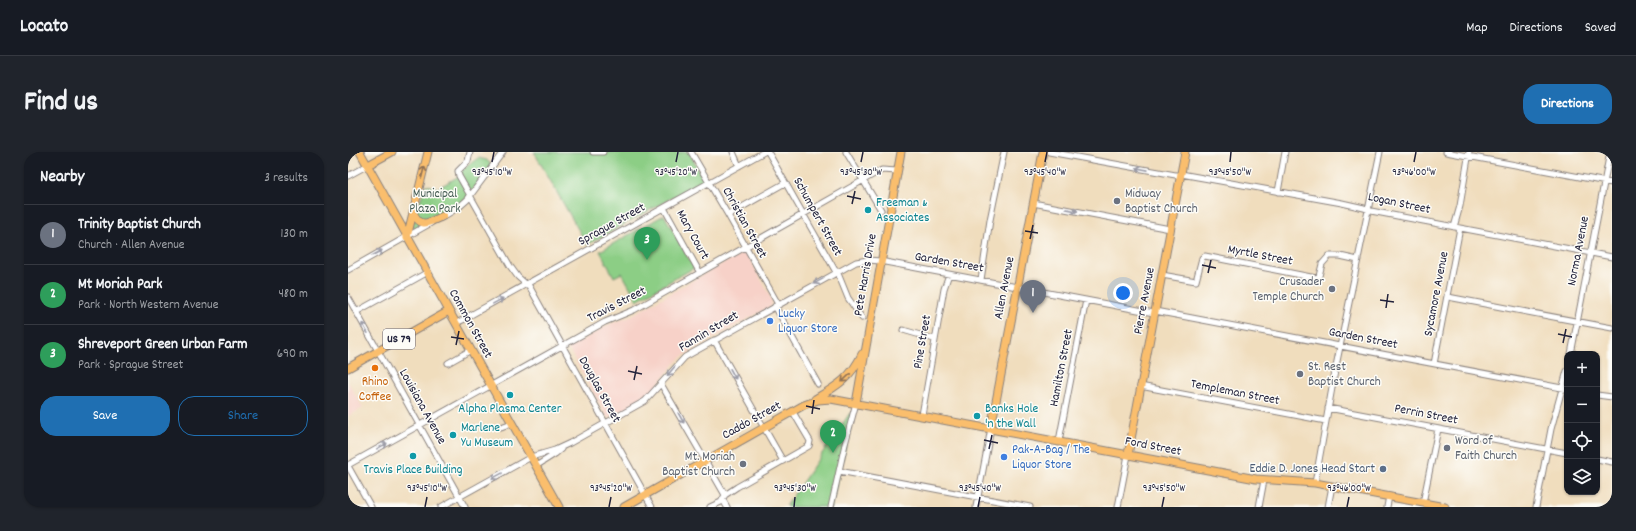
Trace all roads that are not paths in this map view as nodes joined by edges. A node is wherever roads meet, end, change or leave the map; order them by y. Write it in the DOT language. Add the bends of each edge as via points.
graph roads {
  1 [pos="360,152"];
  2 [pos="392,152"];
  3 [pos="428,152"];
  4 [pos="470,152"];
  5 [pos="503,152"];
  6 [pos="593,152"];
  7 [pos="603,152"];
  8 [pos="691,152"];
  9 [pos="733,152"];
  10 [pos="764,152"];
  11 [pos="768,152"];
  12 [pos="846,152"];
  13 [pos="901,152"];
  14 [pos="1004,152"];
  15 [pos="1043,152"];
  16 [pos="1185,152"];
  17 [pos="1286,152"];
  18 [pos="1380,152"];
  19 [pos="1446,152"];
  20 [pos="1610,152"];
  21 [pos="1469,154"];
  22 [pos="368,165"];
  23 [pos="739,166"];
  24 [pos="897,172"];
  25 [pos="1181,175"];
  26 [pos="348,176"];
  27 [pos="863,181"];
  28 [pos="1604,182"];
  29 [pos="709,183"];
  30 [pos="785,183"];
  31 [pos="1612,183"];
  32 [pos="1278,192"];
  33 [pos="470,195"];
  34 [pos="1033,203"];
  35 [pos="664,208"];
  36 [pos="881,210"];
  37 [pos="1369,210"];
  38 [pos="413,212"];
  39 [pos="728,215"];
  40 [pos="804,215"];
  41 [pos="443,216"];
  42 [pos="1457,228"];
  43 [pos="1170,229"];
  44 [pos="407,237"];
  45 [pos="746,247"];
  46 [pos="1590,253"];
  47 [pos="1612,257"];
  48 [pos="1358,260"];
  49 [pos="880,261"];
  50 [pos="348,270"];
  51 [pos="428,272"];
  52 [pos="836,272"];
  53 [pos="700,273"];
  54 [pos="949,274"];
  55 [pos="1162,275"];
  56 [pos="981,280"];
  57 [pos="528,285"];
  58 [pos="1017,287"];
  59 [pos="348,297"];
  60 [pos="1448,297"];
  61 [pos="1086,300"];
  62 [pos="776,305"];
  63 [pos="449,310"];
  64 [pos="356,312"];
  65 [pos="1155,312"];
  66 [pos="862,318"];
  67 [pos="1577,322"];
  68 [pos="456,323"];
  69 [pos="1612,328"];
  70 [pos="903,330"];
  71 [pos="934,339"];
  72 [pos="714,340"];
  73 [pos="866,345"];
  74 [pos="562,346"];
  75 [pos="1341,346"];
  76 [pos="471,350"];
  77 [pos="378,351"];
  78 [pos="1572,351"];
  79 [pos="448,363"];
  80 [pos="1434,364"];
  81 [pos="348,368"];
  82 [pos="661,384"];
  83 [pos="818,384"];
  84 [pos="491,385"];
  85 [pos="1140,386"];
  86 [pos="1564,388"];
  87 [pos="1564,391"];
  88 [pos="1600,395"];
  89 [pos="1612,397"];
  90 [pos="856,403"];
  91 [pos="804,405"];
  92 [pos="1328,408"];
  93 [pos="793,412"];
  94 [pos="922,415"];
  95 [pos="1326,421"];
  96 [pos="512,423"];
  97 [pos="605,423"];
  98 [pos="420,425"];
  99 [pos="501,427"];
  100 [pos="763,428"];
  101 [pos="991,428"];
  102 [pos="1438,429"];
  103 [pos="1059,441"];
  104 [pos="563,447"];
  105 [pos="1548,449"];
  106 [pos="1564,452"];
  107 [pos="1128,455"];
  108 [pos="531,457"];
  109 [pos="1600,460"];
  110 [pos="705,461"];
  111 [pos="783,461"];
  112 [pos="1612,462"];
  113 [pos="348,466"];
  114 [pos="536,466"];
  115 [pos="839,471"];
  116 [pos="1264,480"];
  117 [pos="1314,483"];
  118 [pos="1332,486"];
  119 [pos="645,495"];
  120 [pos="460,496"];
  121 [pos="1389,496"];
  122 [pos="724,497"];
  123 [pos="978,498"];
  124 [pos="1423,503"];
  125 [pos="371,507"];
  126 [pos="441,507"];
  127 [pos="465,507"];
  128 [pos="559,507"];
  129 [pos="624,507"];
  130 [pos="652,507"];
  131 [pos="710,507"];
  132 [pos="727,507"];
  133 [pos="831,507"];
  134 [pos="976,507"];
  135 [pos="1030,507"];
  136 [pos="1118,507"];
  137 [pos="1259,507"];
  138 [pos="1328,507"];
  139 [pos="1387,507"];
  140 [pos="1446,507"];
  141 [pos="1536,507"];
  1 -- 22 [label="main road, Common Street"];
  2 -- 22 [label="main road"];
  38 -- 3 [label="main road, one-way"];
  4 -- 33 [label="street, Douglas Street" via="468,161 458,171"];
  5 -- 33 [label="street"];
  6 -- 7 [label="street"];
  8 -- 29 [label="street, Christian Street"];
  9 -- 23 [label="street"];
  10 -- 23 [label="street, Sprague Street"];
  11 -- 30 [label="street, Schumpert Street"];
  12 -- 27 [label="street"];
  13 -- 24 [label="main road, Pete Harris Drive"];
  14 -- 56 [label="street"];
  25 -- 15 [label="street, Logan Street, one-way"];
  15 -- 34 [label="main road, Allen Avenue"];
  16 -- 25 [label="main road, Pierre Avenue"];
  17 -- 32 [label="street"];
  18 -- 37 [label="street"];
  19 -- 21 [label="street"];
  20 -- 28 [label="street, Norma Avenue"];
  21 -- 28 [label="street"];
  21 -- 42 [label="street, Sycamore Avenue"];
  22 -- 26 [label="street"];
  22 -- 44 [label="main road, Common Street"];
  23 -- 29 [label="street, Sprague Street"];
  24 -- 27 [label="street, Travis Street" via="882,170"];
  24 -- 49 [label="main road, Pete Harris Drive"];
  25 -- 32 [label="street, Logan Street"];
  25 -- 43 [label="main road, Pierre Avenue"];
  27 -- 36 [label="street"];
  27 -- 40 [label="street, Travis Street"];
  28 -- 31 [label="street"];
  28 -- 46 [label="street, Norma Avenue"];
  29 -- 35 [label="street, Sprague Street"];
  29 -- 39 [label="street, Christian Street"];
  30 -- 39 [label="street"];
  30 -- 40 [label="street, Schumpert Street"];
  32 -- 37 [label="street, Logan Street"];
  33 -- 41 [label="street" via="460,207"];
  33 -- 57 [label="street, Douglas Street" via="510,266"];
  34 -- 43 [label="street, one-way"];
  34 -- 58 [label="main road, Allen Avenue"];
  35 -- 53 [label="street, Mary Court"];
  35 -- 57 [label="street, Sprague Street"];
  37 -- 42 [label="street, Logan Street"];
  37 -- 48 [label="street"];
  38 -- 41 [label="main road" via="417,221 426,224"];
  38 -- 44 [label="main road"];
  39 -- 45 [label="street, Christian Street"];
  40 -- 45 [label="street, Travis Street"];
  40 -- 52 [label="street, Schumpert Street"];
  41 -- 44 [label="street"];
  42 -- 46 [label="street, Logan Street"];
  42 -- 60 [label="street, Sycamore Avenue"];
  43 -- 55 [label="main road, Pierre Avenue"];
  50 -- 44 [label="street, one-way"];
  44 -- 51 [label="main road, Common Street"];
  45 -- 53 [label="street, Travis Street"];
  45 -- 62 [label="street, Christian Street"];
  46 -- 47 [label="street, Logan Street"];
  46 -- 67 [label="street, Norma Avenue"];
  48 -- 55 [label="street, Myrtle Street" via="1329,256 1322,264 1320,276 1316,278 1205,256 1202,258 1196,281"];
  48 -- 75 [label="street"];
  49 -- 52 [label="street, Fannin Street" via="861,260"];
  49 -- 54 [label="street, Garden Street"];
  49 -- 73 [label="main road, Pete Harris Drive"];
  51 -- 63 [label="main road, Common Street"];
  51 -- 64 [label="street"];
  52 -- 62 [label="street, Fannin Street, one-way"];
  52 -- 66 [label="street, Schumpert Street" via="848,298"];
  53 -- 74 [label="street, Travis Street" via="635,310 605,322"];
  54 -- 56 [label="street, Garden Street"];
  54 -- 71 [label="street, Pine Street"];
  55 -- 65 [label="main road, Pierre Avenue"];
  56 -- 58 [label="street, Garden Street"];
  68 -- 57 [label="street, Sprague Street, one-way"];
  57 -- 74 [label="street, Douglas Street"];
  58 -- 61 [label="street, Garden Street"];
  58 -- 101 [label="main road, Allen Avenue"];
  59 -- 64 [label="street, Louisiana Avenue"];
  60 -- 67 [label="street"];
  60 -- 80 [label="street, Sycamore Avenue"];
  61 -- 65 [label="street, Garden Street"];
  61 -- 103 [label="street, Hamilton Street"];
  62 -- 72 [label="street, Fannin Street"];
  62 -- 83 [label="street, Christian Street"];
  63 -- 68 [label="main road, Common Street"];
  63 -- 77 [label="main road, US 79"];
  77 -- 64 [label="street, Louisiana Avenue, one-way"];
  65 -- 75 [label="street, Garden Street"];
  65 -- 85 [label="main road, Pierre Avenue"];
  67 -- 69 [label="street"];
  67 -- 78 [label="street, Norma Avenue"];
  68 -- 76 [label="main road, Common Street"];
  70 -- 71 [label="street"];
  71 -- 94 [label="street, Pine Street"];
  72 -- 82 [label="street, Fannin Street, one-way" via="685,357"];
  72 -- 100 [label="street, one-way"];
  73 -- 90 [label="main road, Pete Harris Drive"];
  73 -- 91 [label="main road, one-way" via="848,377 838,386"];
  74 -- 84 [label="street, Travis Street"];
  74 -- 97 [label="street, Douglas Street"];
  75 -- 80 [label="street, Garden Street"];
  75 -- 92 [label="street"];
  76 -- 79 [label="street"];
  76 -- 84 [label="main road, Common Street"];
  77 -- 81 [label="main road, US 79"];
  77 -- 98 [label="street, Louisiana Avenue"];
  80 -- 86 [label="street, Garden Street"];
  82 -- 97 [label="street, Fannin Street" via="645,401"];
  82 -- 110 [label="street, one-way"];
  84 -- 96 [label="main road, Common Street"];
  84 -- 98 [label="street, Travis Street"];
  85 -- 95 [label="street, Templeman Street"];
  85 -- 107 [label="main road, Pierre Avenue"];
  87 -- 105 [label="street" via="1554,418"];
  88 -- 89 [label="street"];
  90 -- 91 [label="main road, Caddo Street" via="826,399"];
  90 -- 94 [label="main road, Ford Street"];
  90 -- 115 [label="street"];
  91 -- 93 [label="main road, Caddo Street"];
  92 -- 95 [label="street"];
  92 -- 102 [label="street, Perrin Street"];
  93 -- 100 [label="main road, Caddo Street"];
  93 -- 111 [label="street" via="810,444"];
  94 -- 101 [label="main road, Ford Street"];
  95 -- 117 [label="street"];
  96 -- 99 [label="street"];
  96 -- 108 [label="main road, Common Street"];
  97 -- 104 [label="street, Fannin Street"];
  97 -- 119 [label="street, Douglas Street"];
  113 -- 98 [label="street, Travis Street, one-way"];
  98 -- 120 [label="street, Louisiana Avenue"];
  100 -- 110 [label="main road, Caddo Street"];
  100 -- 111 [label="street"];
  101 -- 103 [label="main road, Ford Street"];
  101 -- 123 [label="street"];
  102 -- 105 [label="street, Perrin Street"];
  102 -- 124 [label="street"];
  103 -- 107 [label="main road, Ford Street"];
  104 -- 108 [label="street, Fannin Street"];
  104 -- 114 [label="street, Fannin Street"];
  105 -- 106 [label="street, Perrin Street"];
  105 -- 141 [label="street"];
  107 -- 116 [label="main road, Ford Street"];
  107 -- 136 [label="street"];
  108 -- 114 [label="main road, Common Street"];
  108 -- 120 [label="street, Fannin Street, one-way"];
  109 -- 112 [label="street"];
  110 -- 119 [label="main road, Caddo Street"];
  110 -- 122 [label="street"];
  111 -- 122 [label="street"];
  113 -- 125 [label="street"];
  114 -- 128 [label="main road, Common Street"];
  115 -- 123 [label="street"];
  115 -- 133 [label="street"];
  116 -- 117 [label="main road, Ford Street"];
  116 -- 137 [label="street"];
  117 -- 118 [label="main road, Ford Street"];
  118 -- 121 [label="main road, Ford Street"];
  118 -- 138 [label="street"];
  119 -- 129 [label="main road, Caddo Street"];
  119 -- 130 [label="street, Douglas Street"];
  120 -- 126 [label="street, Fannin Street"];
  120 -- 127 [label="street, Louisiana Avenue"];
  121 -- 124 [label="main road, Ford Street"];
  121 -- 139 [label="street"];
  122 -- 131 [label="street"];
  122 -- 132 [label="street"];
  123 -- 134 [label="street"];
  123 -- 135 [label="street"];
  124 -- 140 [label="main road, Ford Street"];
}
